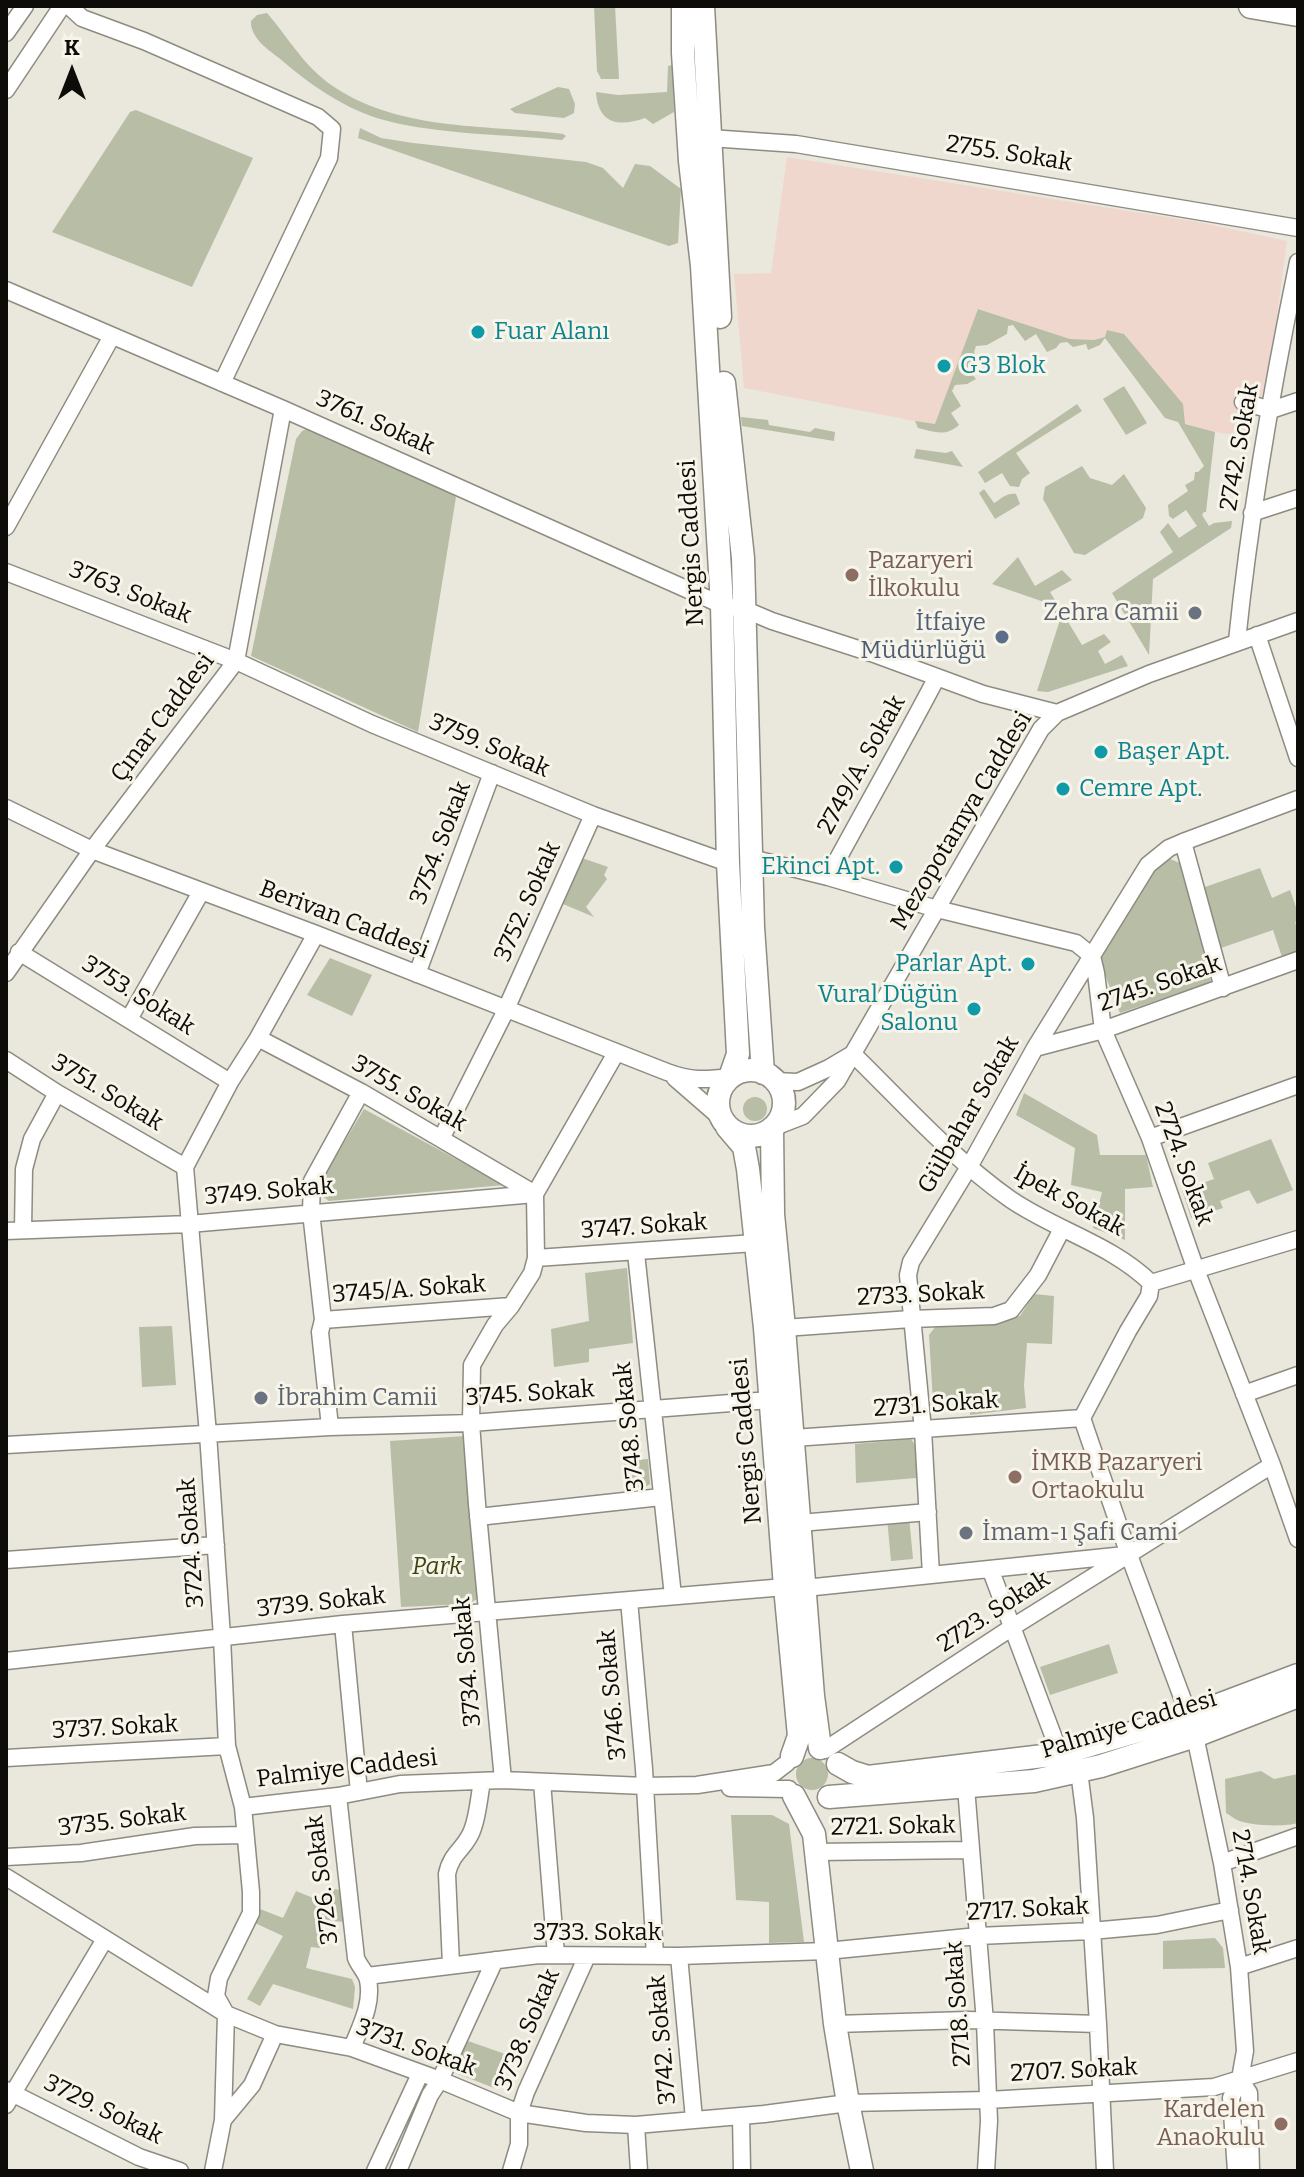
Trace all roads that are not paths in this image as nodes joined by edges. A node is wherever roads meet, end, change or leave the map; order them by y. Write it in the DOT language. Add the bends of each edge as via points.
graph roads {
  1 [pos="25,6"];
  2 [pos="62,6"];
  3 [pos="69,6"];
  4 [pos="683,6"];
  5 [pos="703,6"];
  6 [pos="1251,6"];
  7 [pos="1298,14"];
  8 [pos="6,33"];
  9 [pos="6,90"];
  10 [pos="710,138"];
  11 [pos="1298,228"];
  12 [pos="1298,262"];
  13 [pos="6,290"];
  14 [pos="112,336"];
  15 [pos="222,383"];
  16 [pos="1298,401"];
  17 [pos="1243,402"];
  18 [pos="283,409"];
  19 [pos="1271,410"];
  20 [pos="1298,498"];
  21 [pos="1252,513"];
  22 [pos="6,527"];
  23 [pos="6,572"];
  24 [pos="722,605"];
  25 [pos="746,610"];
  26 [pos="1298,621"];
  27 [pos="1257,635"];
  28 [pos="1237,641"];
  29 [pos="236,661"];
  30 [pos="937,677"];
  31 [pos="1057,713"];
  32 [pos="1298,758"];
  33 [pos="492,773"];
  34 [pos="1298,799"];
  35 [pos="6,808"];
  36 [pos="593,815"];
  37 [pos="1183,842"];
  38 [pos="92,850"];
  39 [pos="740,861"];
  40 [pos="828,877"];
  41 [pos="201,892"];
  42 [pos="937,909"];
  43 [pos="316,934"];
  44 [pos="19,952"];
  45 [pos="1092,956"];
  46 [pos="1298,960"];
  47 [pos="6,973"];
  48 [pos="417,974"];
  49 [pos="1223,988"];
  50 [pos="506,1008"];
  51 [pos="129,1019"];
  52 [pos="1103,1030"];
  53 [pos="258,1038"];
  54 [pos="1035,1048"];
  55 [pos="616,1053"];
  56 [pos="853,1054"];
  57 [pos="6,1060"];
  58 [pos="667,1072"];
  59 [pos="730,1077"];
  60 [pos="769,1077"];
  61 [pos="230,1082"];
  62 [pos="1298,1085"];
  63 [pos="361,1092"];
  64 [pos="57,1093"];
  65 [pos="724,1122"];
  66 [pos="772,1128"];
  67 [pos="1150,1138"];
  68 [pos="441,1139"];
  69 [pos="185,1167"];
  70 [pos="969,1167"];
  71 [pos="535,1194"];
  72 [pos="311,1212"];
  73 [pos="189,1224"];
  74 [pos="1062,1229"];
  75 [pos="15,1231"];
  76 [pos="1298,1239"];
  77 [pos="755,1243"];
  78 [pos="636,1253"];
  79 [pos="536,1258"];
  80 [pos="1196,1270"];
  81 [pos="1151,1283"];
  82 [pos="511,1306"];
  83 [pos="911,1319"];
  84 [pos="323,1320"];
  85 [pos="784,1328"];
  86 [pos="1298,1375"];
  87 [pos="1244,1394"];
  88 [pos="770,1400"];
  89 [pos="653,1408"];
  90 [pos="1082,1418"];
  91 [pos="471,1423"];
  92 [pos="330,1427"];
  93 [pos="923,1430"];
  94 [pos="208,1434"];
  95 [pos="793,1438"];
  96 [pos="6,1445"];
  97 [pos="1272,1465"];
  98 [pos="661,1497"];
  99 [pos="1292,1502"];
  100 [pos="928,1512"];
  101 [pos="478,1517"];
  102 [pos="800,1523"];
  103 [pos="1298,1539"];
  104 [pos="216,1545"];
  105 [pos="1129,1555"];
  106 [pos="6,1560"];
  107 [pos="991,1571"];
  108 [pos="931,1575"];
  109 [pos="795,1588"];
  110 [pos="673,1596"];
  111 [pos="629,1600"];
  112 [pos="487,1611"];
  113 [pos="343,1624"];
  114 [pos="1011,1628"];
  115 [pos="222,1637"];
  116 [pos="6,1661"];
  117 [pos="1298,1675"];
  118 [pos="1298,1696"];
  119 [pos="1192,1726"];
  120 [pos="227,1746"];
  121 [pos="828,1754"];
  122 [pos="1060,1754"];
  123 [pos="6,1758"];
  124 [pos="790,1760"];
  125 [pos="1079,1771"];
  126 [pos="503,1780"];
  127 [pos="482,1782"];
  128 [pos="542,1782"];
  129 [pos="697,1785"];
  130 [pos="645,1786"];
  131 [pos="966,1787"];
  132 [pos="359,1792"];
  133 [pos="792,1792"];
  134 [pos="338,1796"];
  135 [pos="827,1798"];
  136 [pos="243,1807"];
  137 [pos="245,1835"];
  138 [pos="1298,1836"];
  139 [pos="815,1843"];
  140 [pos="971,1850"];
  141 [pos="6,1857"];
  142 [pos="1222,1863"];
  143 [pos="6,1877"];
  144 [pos="1230,1910"];
  145 [pos="1091,1931"];
  146 [pos="978,1936"];
  147 [pos="105,1939"];
  148 [pos="1298,1948"];
  149 [pos="827,1951"];
  150 [pos="556,1955"];
  151 [pos="587,1956"];
  152 [pos="655,1956"];
  153 [pos="679,1956"];
  154 [pos="495,1960"];
  155 [pos="451,1965"];
  156 [pos="1239,1967"];
  157 [pos="367,1976"];
  158 [pos="226,2014"];
  159 [pos="985,2022"];
  160 [pos="835,2024"];
  161 [pos="1098,2024"];
  162 [pos="275,2034"];
  163 [pos="352,2048"];
  164 [pos="1298,2061"];
  165 [pos="420,2074"];
  166 [pos="1240,2079"];
  167 [pos="440,2080"];
  168 [pos="1101,2094"];
  169 [pos="8,2096"];
  170 [pos="988,2100"];
  171 [pos="848,2103"];
  172 [pos="519,2113"];
  173 [pos="741,2116"];
  174 [pos="694,2119"];
  175 [pos="223,2120"];
  176 [pos="636,2125"];
  177 [pos="180,2171"];
  178 [pos="213,2171"];
  179 [pos="375,2171"];
  180 [pos="398,2171"];
  181 [pos="511,2171"];
  182 [pos="639,2171"];
  183 [pos="742,2171"];
  184 [pos="862,2171"];
  185 [pos="986,2171"];
  186 [pos="1105,2171"];
  187 [pos="1236,2171"];
  188 [pos="1251,2171"];
  1 -- 8 [label="street"];
  2 -- 9 [label="street"];
  3 -- 15 [label="street" via="82,18 318,117 332,129 329,158"];
  4 -- 24 [label="main road, Nergis Caddesi"];
  5 -- 10 [label="main road, Nergis Caddesi"];
  6 -- 7 [label="highway"];
  10 -- 11 [label="street, 2755. Sokak" via="796,144"];
  10 -- 25 [label="main road, Nergis Caddesi" via="725,405"];
  12 -- 19 [label="street, 2742. Sokak"];
  13 -- 14 [label="street, 3761. Sokak"];
  14 -- 15 [label="street, 3761. Sokak"];
  14 -- 22 [label="street"];
  15 -- 18 [label="street, 3761. Sokak"];
  16 -- 19 [label="street"];
  17 -- 19 [label="street"];
  18 -- 24 [label="street, 3761. Sokak"];
  18 -- 29 [label="street, Çınar Caddesi"];
  19 -- 21 [label="street, 2742. Sokak"];
  20 -- 21 [label="street"];
  21 -- 28 [label="street, 2742. Sokak"];
  23 -- 29 [label="street, 3763. Sokak"];
  24 -- 25 [label="street, 3761. Sokak"];
  24 -- 39 [label="main road, Nergis Caddesi"];
  25 -- 30 [label="street, 3761. Sokak"];
  25 -- 39 [label="main road, Nergis Caddesi"];
  26 -- 27 [label="street, Mezopotamya Caddesi"];
  27 -- 28 [label="street, Mezopotamya Caddesi"];
  27 -- 32 [label="street"];
  28 -- 31 [label="street, Mezopotamya Caddesi"];
  29 -- 33 [label="street, 3759. Sokak"];
  29 -- 38 [label="street, Çınar Caddesi"];
  30 -- 31 [label="street, 3761. Sokak"];
  30 -- 40 [label="street, 2749/A. Sokak"];
  31 -- 42 [label="street, Mezopotamya Caddesi" via="1041,729"];
  33 -- 36 [label="street, 3759. Sokak"];
  33 -- 48 [label="street, 3754. Sokak"];
  34 -- 37 [label="street, Gülbahar Sokak"];
  35 -- 38 [label="street, Berivan Caddesi"];
  36 -- 39 [label="street, 3759. Sokak"];
  36 -- 50 [label="street, 3752. Sokak"];
  37 -- 45 [label="street, Gülbahar Sokak" via="1148,865"];
  37 -- 49 [label="street"];
  38 -- 41 [label="street, Berivan Caddesi"];
  38 -- 44 [label="street, Çınar Caddesi"];
  39 -- 40 [label="street, 3759. Sokak"];
  39 -- 59 [label="main road, Nergis Caddesi" via="738,1054"];
  39 -- 60 [label="main road, Nergis Caddesi" via="753,927"];
  40 -- 42 [label="street, 3759. Sokak"];
  41 -- 43 [label="street, Berivan Caddesi"];
  41 -- 51 [label="street"];
  42 -- 45 [label="street" via="1076,943"];
  42 -- 56 [label="street, Mezopotamya Caddesi"];
  43 -- 48 [label="street, Berivan Caddesi"];
  43 -- 53 [label="street"];
  44 -- 47 [label="street, Çınar Caddesi"];
  44 -- 51 [label="street, 3753. Sokak"];
  45 -- 52 [label="street, 2724. Sokak"];
  45 -- 54 [label="street, Gülbahar Sokak"];
  46 -- 49 [label="street, 2745. Sokak"];
  48 -- 50 [label="street, Berivan Caddesi"];
  49 -- 52 [label="street, 2745. Sokak"];
  50 -- 55 [label="street, Berivan Caddesi"];
  50 -- 68 [label="street, 3752. Sokak"];
  51 -- 61 [label="street, 3753. Sokak"];
  52 -- 54 [label="street, 2745. Sokak"];
  52 -- 67 [label="street, 2724. Sokak"];
  53 -- 61 [label="street"];
  53 -- 63 [label="street, 3755. Sokak"];
  54 -- 70 [label="street, Gülbahar Sokak"];
  55 -- 58 [label="street, Berivan Caddesi"];
  55 -- 71 [label="street"];
  56 -- 60 [label="street" via="798,1082"];
  56 -- 66 [label="street, Mezopotamya Caddesi" via="837,1081 803,1116"];
  56 -- 70 [label="street, İpek Sokak"];
  57 -- 64 [label="street, 3751. Sokak"];
  58 -- 59 [label="street" via="703,1081"];
  58 -- 65 [label="street"];
  59 -- 60 [label="main road" via="751,1070"];
  59 -- 65 [label="main road" via="718,1096"];
  60 -- 66 [label="main road" via="783,1094 784,1105"];
  61 -- 69 [label="street"];
  62 -- 67 [label="street"];
  63 -- 68 [label="street, 3755. Sokak"];
  63 -- 72 [label="street" via="312,1181"];
  64 -- 69 [label="street, 3751. Sokak"];
  64 -- 75 [label="street" via="32,1139"];
  65 -- 66 [label="main road" via="748,1136"];
  65 -- 77 [label="main road, Nergis Caddesi" via="744,1147"];
  66 -- 85 [label="main road, Nergis Caddesi" via="773,1214"];
  67 -- 80 [label="street, 2724. Sokak"];
  68 -- 71 [label="street, 3755. Sokak"];
  69 -- 73 [label="street, 3724. Sokak"];
  70 -- 74 [label="street, İpek Sokak" via="1011,1200"];
  70 -- 83 [label="street, Gülbahar Sokak" via="911,1262"];
  71 -- 72 [label="street, 3749. Sokak"];
  71 -- 79 [label="street, 3734. Sokak"];
  72 -- 73 [label="street, 3749. Sokak"];
  72 -- 84 [label="street"];
  73 -- 75 [label="street, 3749. Sokak"];
  73 -- 94 [label="street, 3724. Sokak"];
  74 -- 81 [label="street, İpek Sokak" via="1121,1258"];
  74 -- 83 [label="street, 2733. Sokak" via="1038,1275 1011,1310 994,1316"];
  76 -- 80 [label="street"];
  77 -- 78 [label="street, 3747. Sokak"];
  77 -- 88 [label="main road, Nergis Caddesi"];
  78 -- 79 [label="street, 3747. Sokak"];
  78 -- 89 [label="street, 3748. Sokak"];
  79 -- 82 [label="street, 3734. Sokak"];
  80 -- 81 [label="street"];
  80 -- 87 [label="street, 2724. Sokak"];
  81 -- 90 [label="street" via="1149,1296"];
  82 -- 84 [label="street, 3745/A. Sokak"];
  82 -- 91 [label="street, 3734. Sokak" via="472,1365"];
  83 -- 85 [label="street, 2733. Sokak"];
  83 -- 93 [label="street, Gülbahar Sokak"];
  84 -- 92 [label="street, 3745/A. Sokak"];
  85 -- 95 [label="main road, Nergis Caddesi"];
  86 -- 87 [label="street"];
  87 -- 97 [label="street, 2724. Sokak"];
  88 -- 89 [label="street, 3745. Sokak"];
  88 -- 109 [label="main road, Nergis Caddesi"];
  89 -- 91 [label="street, 3745. Sokak"];
  89 -- 98 [label="street, 3748. Sokak"];
  90 -- 93 [label="street, 2731. Sokak"];
  90 -- 105 [label="street, 2714. Sokak"];
  91 -- 92 [label="street, 3745. Sokak"];
  91 -- 101 [label="street, 3734. Sokak"];
  92 -- 94 [label="street, 3745. Sokak"];
  93 -- 95 [label="street, 2731. Sokak"];
  93 -- 100 [label="street, Gülbahar Sokak"];
  94 -- 96 [label="street, 3745. Sokak"];
  94 -- 104 [label="street, 3724. Sokak"];
  95 -- 102 [label="main road, Nergis Caddesi"];
  97 -- 99 [label="street, 2724. Sokak"];
  97 -- 105 [label="street, 2723. Sokak"];
  98 -- 101 [label="street"];
  98 -- 110 [label="street, 3748. Sokak"];
  99 -- 103 [label="street, 2724. Sokak"];
  100 -- 102 [label="street"];
  100 -- 108 [label="street, Gülbahar Sokak"];
  101 -- 112 [label="street, 3734. Sokak"];
  102 -- 109 [label="main road, Nergis Caddesi"];
  104 -- 106 [label="street"];
  104 -- 115 [label="street, 3724. Sokak"];
  105 -- 107 [label="street, 3739. Sokak"];
  105 -- 114 [label="street, 2723. Sokak"];
  105 -- 119 [label="street, 2714. Sokak"];
  107 -- 108 [label="street, 3739. Sokak"];
  107 -- 114 [label="street"];
  108 -- 109 [label="street, 3739. Sokak"];
  109 -- 110 [label="street, 3739. Sokak"];
  109 -- 121 [label="main road, Nergis Caddesi"];
  109 -- 124 [label="main road, Nergis Caddesi" via="799,1736"];
  110 -- 111 [label="street, 3739. Sokak"];
  111 -- 112 [label="street, 3739. Sokak"];
  111 -- 130 [label="street, 3746. Sokak"];
  112 -- 113 [label="street, 3739. Sokak"];
  112 -- 126 [label="street, 3734. Sokak"];
  113 -- 115 [label="street, 3739. Sokak"];
  113 -- 132 [label="street"];
  114 -- 121 [label="street, 2723. Sokak"];
  114 -- 122 [label="street"];
  115 -- 116 [label="street, 3739. Sokak"];
  115 -- 120 [label="street, 3724. Sokak"];
  117 -- 119 [label="main road, Palmiye Caddesi"];
  118 -- 119 [label="main road, Palmiye Caddesi"];
  119 -- 122 [label="main road, Palmiye Caddesi"];
  119 -- 125 [label="main road, Palmiye Caddesi"];
  119 -- 142 [label="street, 2714. Sokak"];
  120 -- 123 [label="street, 3737. Sokak"];
  120 -- 136 [label="street, 3724. Sokak"];
  121 -- 122 [label="main road, Palmiye Caddesi" via="868,1777"];
  121 -- 124 [label="main road" via="808,1748"];
  121 -- 135 [label="main road" via="840,1773"];
  124 -- 129 [label="street, Palmiye Caddesi" via="774,1773"];
  124 -- 133 [label="main road" via="785,1772"];
  125 -- 131 [label="main road, Palmiye Caddesi"];
  125 -- 145 [label="street"];
  126 -- 127 [label="street, Palmiye Caddesi"];
  126 -- 128 [label="street, Palmiye Caddesi"];
  127 -- 132 [label="street, Palmiye Caddesi" via="400,1784"];
  127 -- 155 [label="street" via="473,1828 449,1862"];
  128 -- 130 [label="street, Palmiye Caddesi"];
  128 -- 150 [label="street"];
  129 -- 130 [label="street, Palmiye Caddesi"];
  129 -- 133 [label="street, Palmiye Caddesi"];
  130 -- 152 [label="street, 3746. Sokak"];
  131 -- 135 [label="main road, Palmiye Caddesi"];
  131 -- 140 [label="street, 2718. Sokak"];
  132 -- 134 [label="street, Palmiye Caddesi"];
  133 -- 135 [label="main road" via="811,1802"];
  133 -- 139 [label="main road"];
  134 -- 136 [label="street, Palmiye Caddesi"];
  134 -- 157 [label="street, 3726. Sokak" via="356,1958"];
  135 -- 139 [label="main road"];
  136 -- 137 [label="street, 3724. Sokak"];
  137 -- 141 [label="street, 3735. Sokak"];
  137 -- 158 [label="street, 3724. Sokak" via="251,1913 219,1978 216,1996"];
  138 -- 142 [label="street"];
  139 -- 140 [label="street, 2721. Sokak"];
  139 -- 149 [label="main road"];
  140 -- 146 [label="street, 2718. Sokak"];
  142 -- 144 [label="street, 2714. Sokak"];
  143 -- 147 [label="street, 3731. Sokak"];
  144 -- 145 [label="street, 2717. Sokak"];
  144 -- 156 [label="street, 2714. Sokak"];
  145 -- 146 [label="street, 2717. Sokak"];
  145 -- 161 [label="street"];
  146 -- 149 [label="street, 2717. Sokak"];
  146 -- 159 [label="street, 2718. Sokak"];
  147 -- 158 [label="street, 3731. Sokak"];
  147 -- 169 [label="street"];
  148 -- 156 [label="street"];
  149 -- 153 [label="street, 3733. Sokak"];
  149 -- 160 [label="main road"];
  150 -- 151 [label="street, 3733. Sokak"];
  150 -- 154 [label="street, 3733. Sokak"];
  151 -- 152 [label="street, 3733. Sokak"];
  151 -- 172 [label="street, 3738. Sokak"];
  152 -- 153 [label="street, 3733. Sokak"];
  153 -- 174 [label="street, 3742. Sokak"];
  154 -- 155 [label="street, 3733. Sokak"];
  154 -- 167 [label="street"];
  155 -- 157 [label="street, 3733. Sokak"];
  156 -- 166 [label="street, 2714. Sokak" via="1245,2051"];
  157 -- 163 [label="street, 3726. Sokak" via="367,2011"];
  158 -- 162 [label="street, 3731. Sokak"];
  158 -- 175 [label="street, 3724. Sokak"];
  159 -- 160 [label="street"];
  159 -- 161 [label="street"];
  159 -- 170 [label="street, 2718. Sokak"];
  160 -- 171 [label="main road"];
  161 -- 168 [label="street"];
  162 -- 163 [label="street, 3731. Sokak"];
  162 -- 175 [label="street" via="252,2085"];
  163 -- 165 [label="street, 3731. Sokak"];
  164 -- 166 [label="street, 2707. Sokak"];
  165 -- 167 [label="street, 3731. Sokak"];
  165 -- 179 [label="street"];
  166 -- 168 [label="street, 2707. Sokak" via="1214,2087"];
  166 -- 187 [label="street, 2714. Sokak" via="1231,2098"];
  166 -- 188 [label="street, 2714. Sokak" via="1249,2093"];
  167 -- 172 [label="street, 3731. Sokak"];
  167 -- 180 [label="street"];
  168 -- 170 [label="street, 2707. Sokak"];
  168 -- 186 [label="street"];
  169 -- 177 [label="street, 3729. Sokak"];
  170 -- 171 [label="street, 2707. Sokak"];
  170 -- 185 [label="street, 2718. Sokak"];
  171 -- 173 [label="street, 3731. Sokak"];
  171 -- 184 [label="main road"];
  172 -- 176 [label="street, 3731. Sokak"];
  172 -- 181 [label="street, 3738. Sokak" via="519,2144"];
  173 -- 174 [label="street, 3731. Sokak"];
  173 -- 183 [label="street"];
  174 -- 176 [label="street, 3731. Sokak"];
  175 -- 178 [label="street, 3724. Sokak"];
  176 -- 182 [label="street"];
}
